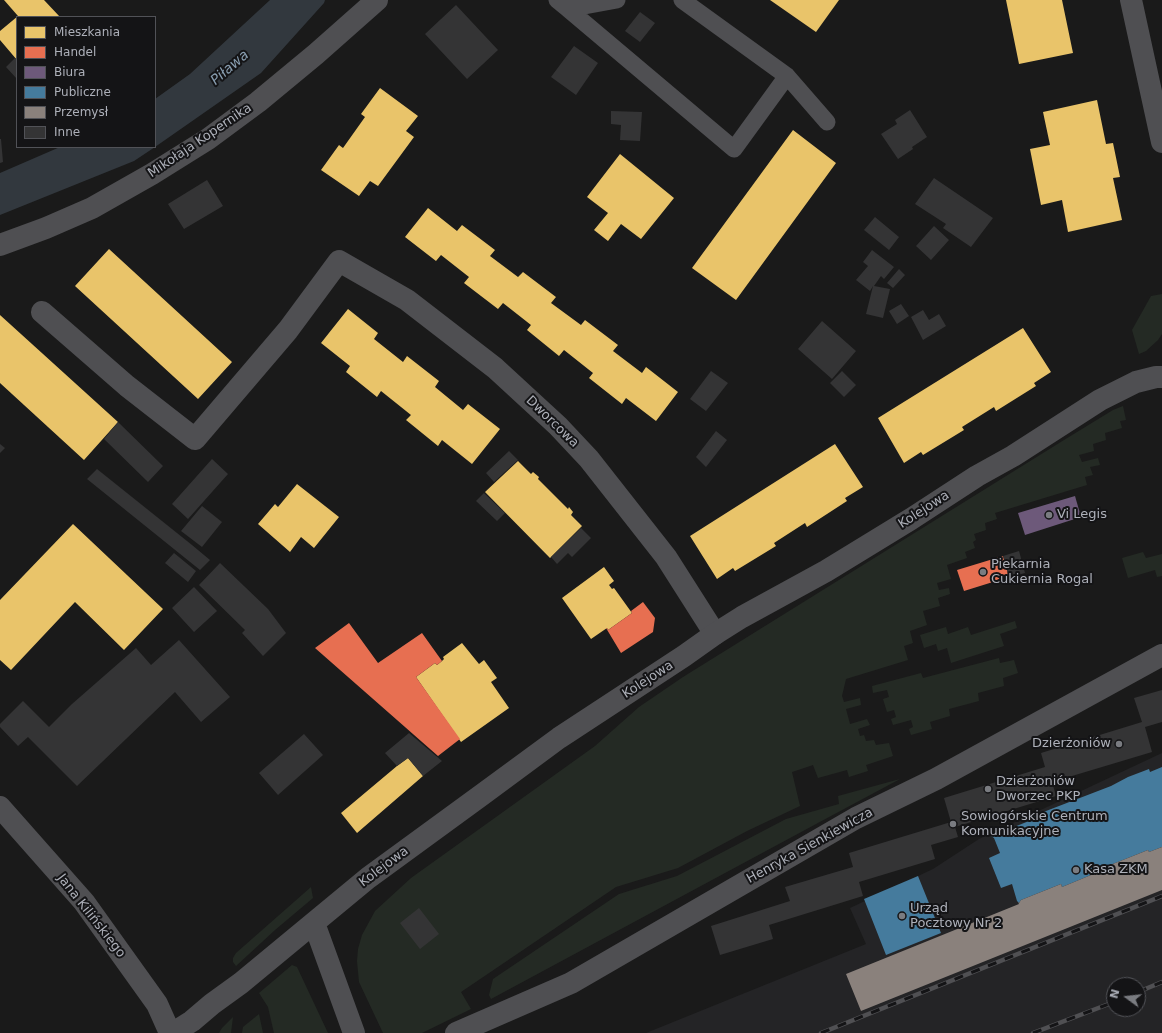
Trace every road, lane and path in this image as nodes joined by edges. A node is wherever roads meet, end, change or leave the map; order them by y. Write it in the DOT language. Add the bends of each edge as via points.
graph roads {
  1 [pos="377,0"];
  2 [pos="617,0"];
  3 [pos="682,0"];
  4 [pos="1131,0"];
  5 [pos="562,5"];
  6 [pos="787,76"];
  7 [pos="827,122"];
  8 [pos="1162,142"];
  9 [pos="0,245"];
  10 [pos="42,312"];
  11 [pos="1160,375"];
  12 [pos="715,634"];
  13 [pos="1162,655"];
  14 [pos="0,807"];
  15 [pos="314,923"];
  16 [pos="170,1033"];
  17 [pos="173,1033"];
  18 [pos="354,1033"];
  19 [pos="456,1033"];
  1 -- 9 [label="street, Mikołaja Kopernika" via="258,102 208,139 92,208"];
  2 -- 5 [label="lane"];
  3 -- 6 [label="lane"];
  4 -- 8 [label="street"];
  5 -- 6 [label="lane" via="734,149"];
  6 -- 7 [label="lane"];
  10 -- 12 [label="street, Dworcowa" via="127,386 195,439 288,330 339,261 407,300 495,368 558,426 589,459 666,558"];
  11 -- 12 [label="street, Kolejowa" via="1136,382 1100,400 826,571"];
  12 -- 15 [label="street, Kolejowa" via="559,738 368,878"];
  13 -- 19 [label="street, Henryka Sienkiewicza" via="936,779 856,818 571,983"];
  14 -- 16 [label="street, Jana Kilińskiego" via="84,902 157,1004"];
  15 -- 17 [label="street, Kolejowa" via="192,1022"];
  15 -- 18 [label="street"];
}
